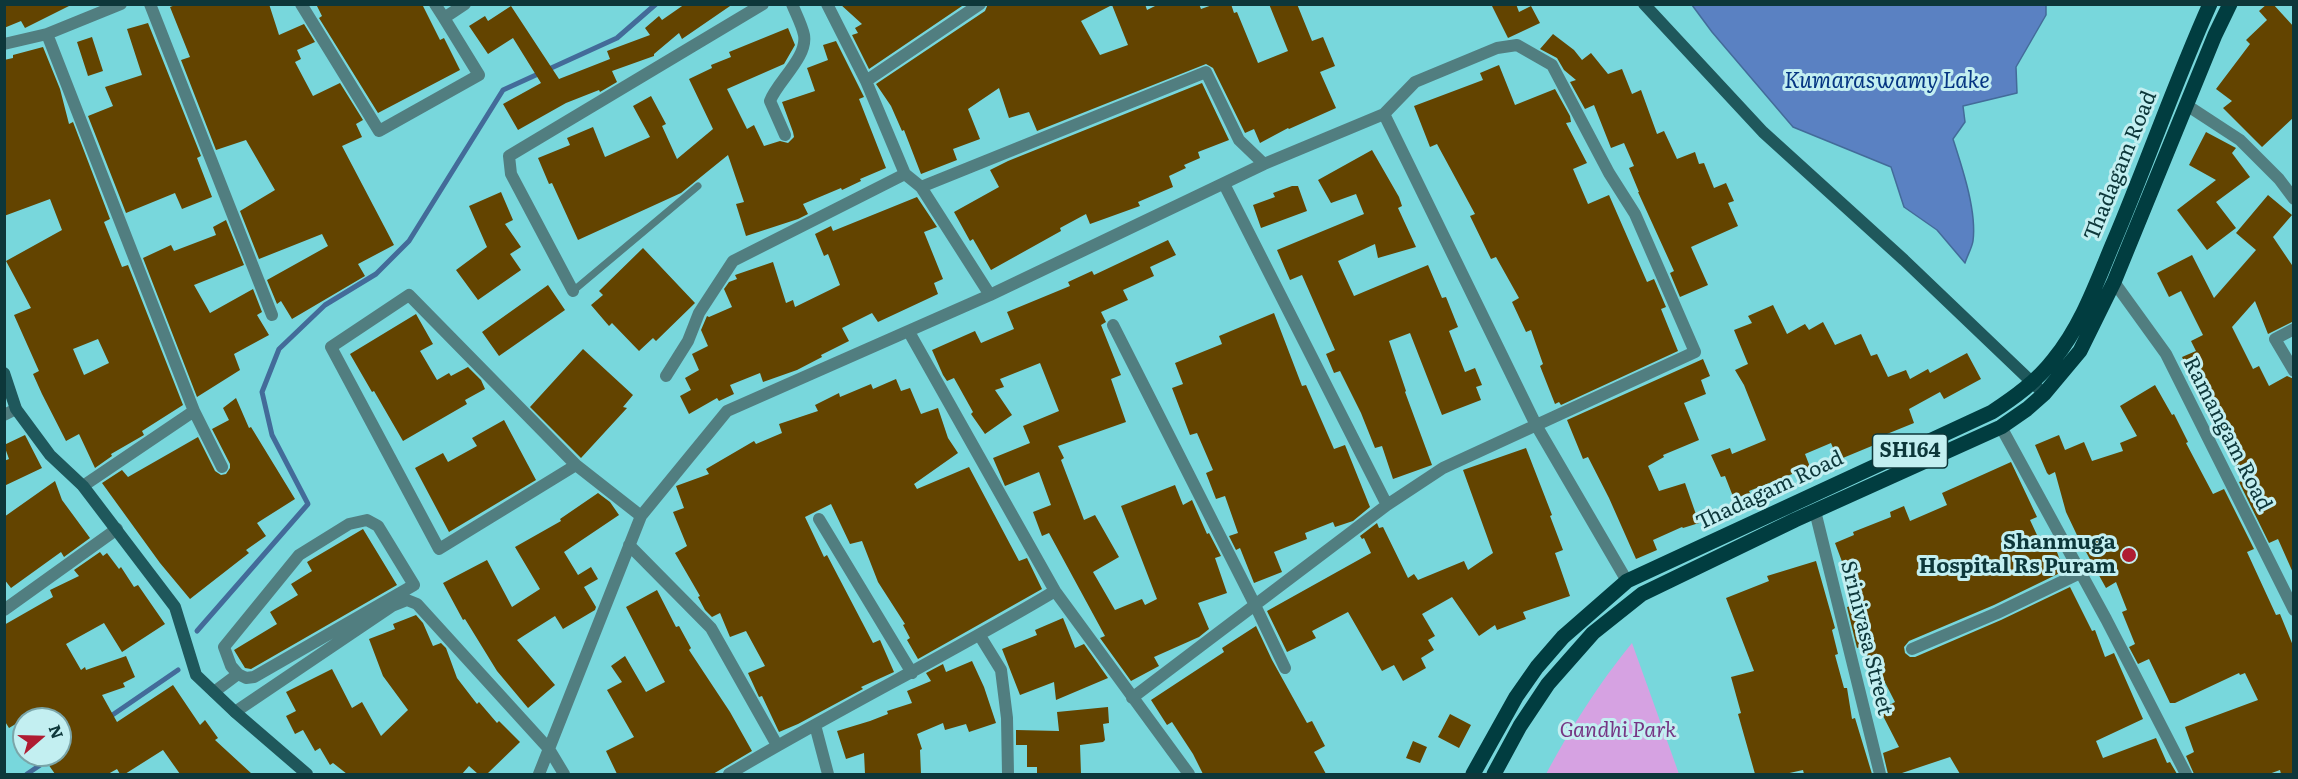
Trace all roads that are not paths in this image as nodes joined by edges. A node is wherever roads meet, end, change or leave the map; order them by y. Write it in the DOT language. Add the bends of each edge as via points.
graph roads {
  1 [pos="121,4"];
  2 [pos="150,4"];
  3 [pos="301,4"];
  4 [pos="435,4"];
  5 [pos="465,4"];
  6 [pos="763,4"];
  7 [pos="792,4"];
  8 [pos="827,4"];
  9 [pos="980,4"];
  10 [pos="1644,4"];
  11 [pos="2210,4"];
  12 [pos="2230,4"];
  13 [pos="444,18"];
  14 [pos="47,34"];
  15 [pos="4,44"];
  16 [pos="866,81"];
  17 [pos="2188,106"];
  18 [pos="1384,114"];
  19 [pos="785,135"];
  20 [pos="1264,164"];
  21 [pos="904,174"];
  22 [pos="1224,184"];
  23 [pos="698,186"];
  24 [pos="921,187"];
  25 [pos="2294,199"];
  26 [pos="2114,282"];
  27 [pos="573,291"];
  28 [pos="990,295"];
  29 [pos="272,315"];
  30 [pos="1113,325"];
  31 [pos="2294,330"];
  32 [pos="909,332"];
  33 [pos="2294,371"];
  34 [pos="4,373"];
  35 [pos="666,376"];
  36 [pos="2033,382"];
  37 [pos="2044,394"];
  38 [pos="2006,403"];
  39 [pos="16,409"];
  40 [pos="194,411"];
  41 [pos="4,415"];
  42 [pos="1536,425"];
  43 [pos="2001,427"];
  44 [pos="576,465"];
  45 [pos="222,466"];
  46 [pos="83,486"];
  47 [pos="1386,505"];
  48 [pos="1815,511"];
  49 [pos="640,516"];
  50 [pos="819,519"];
  51 [pos="117,530"];
  52 [pos="629,545"];
  53 [pos="2080,573"];
  54 [pos="1627,581"];
  55 [pos="1055,591"];
  56 [pos="1254,603"];
  57 [pos="4,610"];
  58 [pos="2294,610"];
  59 [pos="980,636"];
  60 [pos="1912,649"];
  61 [pos="1285,668"];
  62 [pos="912,673"];
  63 [pos="238,674"];
  64 [pos="214,692"];
  65 [pos="1132,698"];
  66 [pos="235,712"];
  67 [pos="815,724"];
  68 [pos="777,745"];
  69 [pos="549,749"];
  70 [pos="307,774"];
  71 [pos="539,774"];
  72 [pos="564,774"];
  73 [pos="729,774"];
  74 [pos="828,774"];
  75 [pos="1008,774"];
  76 [pos="1190,774"];
  77 [pos="1473,774"];
  78 [pos="1494,774"];
  79 [pos="1880,774"];
  80 [pos="2186,774"];
  1 -- 14 [label="street"];
  2 -- 29 [label="street"];
  3 -- 13 [label="street" via="378,130 479,75"];
  4 -- 13 [label="street"];
  5 -- 13 [label="street"];
  6 -- 27 [label="street" via="509,156 511,174"];
  7 -- 19 [label="street" via="805,37 798,60 770,101"];
  8 -- 16 [label="street"];
  9 -- 16 [label="street"];
  10 -- 36 [label="street" via="1763,132"];
  11 -- 36 [label="main road, Thadagam Road / SH164" via="2142,175 2074,330"];
  12 -- 17 [label="main road, Thadagam Road / SH164"];
  14 -- 15 [label="street"];
  14 -- 40 [label="street"];
  16 -- 21 [label="street"];
  17 -- 25 [label="street" via="2240,140"];
  17 -- 26 [label="main road, Thadagam Road / SH164"];
  18 -- 20 [label="street"];
  18 -- 42 [label="street"];
  18 -- 42 [label="street" via="1415,82 1497,48 1516,45 1552,65 1635,214 1695,352"];
  20 -- 22 [label="street"];
  20 -- 24 [label="street" via="1239,140 1206,72"];
  21 -- 24 [label="street"];
  21 -- 35 [label="street" via="733,261 699,313"];
  22 -- 28 [label="street"];
  22 -- 47 [label="street"];
  23 -- 27 [label="lane"];
  24 -- 28 [label="street"];
  26 -- 37 [label="main road, Thadagam Road / SH164" via="2080,351"];
  26 -- 58 [label="street, Ramangam Road" via="2166,354"];
  28 -- 32 [label="street"];
  30 -- 56 [label="street"];
  31 -- 33 [label="street" via="2275,339"];
  32 -- 49 [label="street" via="727,411"];
  32 -- 55 [label="street"];
  34 -- 39 [label="street"];
  36 -- 37 [label="street"];
  36 -- 38 [label="main road, Thadagam Road / SH164"];
  37 -- 43 [label="main road, Thadagam Road / SH164"];
  38 -- 43 [label="street"];
  38 -- 54 [label="main road, Thadagam Road / SH164"];
  39 -- 41 [label="street"];
  39 -- 46 [label="street" via="50,455"];
  40 -- 45 [label="street"];
  40 -- 46 [label="street"];
  42 -- 47 [label="street" via="1443,468"];
  42 -- 54 [label="street"];
  43 -- 48 [label="main road, Thadagam Road / SH164"];
  43 -- 53 [label="street"];
  44 -- 44 [label="street" via="438,549 331,347 409,295"];
  44 -- 49 [label="street"];
  46 -- 51 [label="street"];
  47 -- 56 [label="street"];
  48 -- 78 [label="main road, Thadagam Road / SH164" via="1642,594 1624,607 1587,640 1548,684"];
  48 -- 79 [label="street, Srinivasa Street"];
  49 -- 52 [label="street"];
  50 -- 62 [label="street"];
  51 -- 57 [label="street"];
  51 -- 64 [label="street" via="176,607 196,675"];
  52 -- 68 [label="street" via="711,628"];
  52 -- 69 [label="street"];
  53 -- 60 [label="street"];
  53 -- 80 [label="street"];
  54 -- 77 [label="main road, Thadagam Road / SH164" via="1563,637 1537,667"];
  55 -- 59 [label="street"];
  55 -- 65 [label="street"];
  56 -- 61 [label="street"];
  56 -- 65 [label="street"];
  59 -- 62 [label="street"];
  59 -- 75 [label="street" via="1000,670 1007,718"];
  62 -- 67 [label="street"];
  63 -- 63 [label="street" via="224,647 299,555 349,524 367,520 378,526 414,585 254,677"];
  63 -- 64 [label="street"];
  64 -- 66 [label="street"];
  65 -- 76 [label="street"];
  66 -- 69 [label="street" via="392,606 407,600 417,604"];
  66 -- 70 [label="street"];
  67 -- 68 [label="street"];
  67 -- 74 [label="street"];
  68 -- 73 [label="street"];
  69 -- 71 [label="street"];
  69 -- 72 [label="street"];
}
